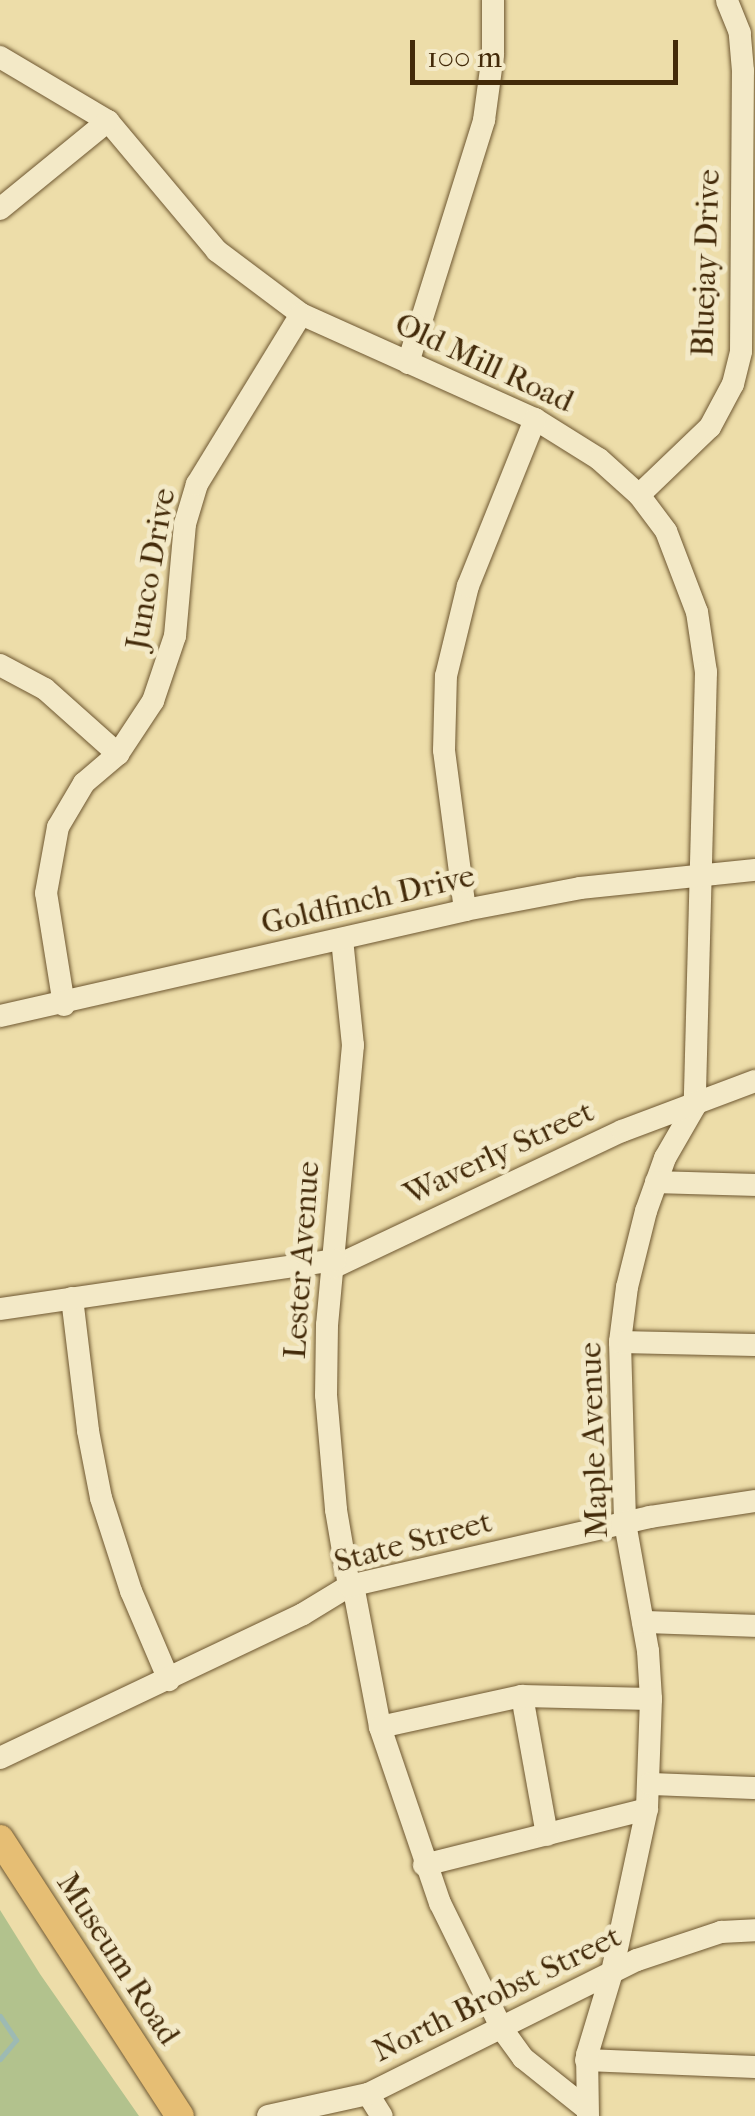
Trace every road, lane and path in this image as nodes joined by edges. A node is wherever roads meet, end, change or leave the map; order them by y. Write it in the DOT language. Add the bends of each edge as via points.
graph roads {
  1 [pos="493,0"];
  2 [pos="727,0"];
  3 [pos="0,57"];
  4 [pos="108,121"];
  5 [pos="0,209"];
  6 [pos="301,314"];
  7 [pos="408,363"];
  8 [pos="536,419"];
  9 [pos="639,495"];
  10 [pos="0,665"];
  11 [pos="118,754"];
  12 [pos="755,870"];
  13 [pos="704,878"];
  14 [pos="465,910"];
  15 [pos="342,940"];
  16 [pos="64,1005"];
  17 [pos="0,1016"];
  18 [pos="755,1082"];
  19 [pos="695,1106"];
  20 [pos="656,1182"];
  21 [pos="755,1185"];
  22 [pos="334,1263"];
  23 [pos="72,1298"];
  24 [pos="0,1309"];
  25 [pos="620,1342"];
  26 [pos="755,1345"];
  27 [pos="755,1502"];
  28 [pos="625,1523"];
  29 [pos="351,1585"];
  30 [pos="643,1622"];
  31 [pos="755,1626"];
  32 [pos="169,1680"];
  33 [pos="522,1696"];
  34 [pos="651,1698"];
  35 [pos="380,1727"];
  36 [pos="0,1758"];
  37 [pos="650,1784"];
  38 [pos="755,1788"];
  39 [pos="647,1809"];
  40 [pos="547,1835"];
  41 [pos="0,1839"];
  42 [pos="424,1865"];
  43 [pos="755,1930"];
  44 [pos="612,1972"];
  45 [pos="502,2029"];
  46 [pos="586,2060"];
  47 [pos="755,2067"];
  48 [pos="368,2094"];
  49 [pos="588,2112"];
  50 [pos="180,2116"];
  51 [pos="268,2116"];
  52 [pos="382,2116"];
  1 -- 7 [label="street" via="484,120"];
  2 -- 9 [label="street, Bluejay Drive" via="740,33 743,71 741,351 733,384 710,427"];
  3 -- 4 [label="street, Old Mill Road"];
  4 -- 5 [label="street"];
  4 -- 6 [label="street, Old Mill Road" via="216,250"];
  6 -- 7 [label="street, Old Mill Road"];
  6 -- 11 [label="street, Junco Drive" via="197,484 185,524 170,658"];
  7 -- 8 [label="street, Old Mill Road"];
  8 -- 9 [label="street, Old Mill Road" via="599,459"];
  8 -- 14 [label="street" via="468,586 446,676 444,750"];
  9 -- 13 [label="street, Old Mill Road" via="666,531 697,612 706,672"];
  10 -- 11 [label="street" via="45,689"];
  11 -- 16 [label="street, Junco Drive" via="84,783 51,850 46,894"];
  12 -- 13 [label="street, Goldfinch Drive"];
  13 -- 14 [label="street, Goldfinch Drive" via="580,888"];
  13 -- 19 [label="street, Old Mill Road"];
  14 -- 15 [label="street, Goldfinch Drive"];
  15 -- 16 [label="street, Goldfinch Drive"];
  15 -- 22 [label="street, Lester Avenue" via="352,1045"];
  16 -- 17 [label="street, Goldfinch Drive"];
  18 -- 19 [label="street, Waverly Street"];
  19 -- 20 [label="street, Maple Avenue"];
  19 -- 22 [label="street, Waverly Street" via="622,1131"];
  20 -- 21 [label="street"];
  20 -- 25 [label="street, Maple Avenue" via="631,1268"];
  22 -- 23 [label="street, Waverly Street"];
  22 -- 29 [label="street, Lester Avenue" via="326,1395 333,1490"];
  23 -- 24 [label="street, Waverly Street"];
  23 -- 32 [label="street" via="102,1498"];
  25 -- 26 [label="street"];
  25 -- 28 [label="street, Maple Avenue"];
  27 -- 28 [label="street, State Street"];
  28 -- 29 [label="street, State Street"];
  28 -- 30 [label="street, Maple Avenue"];
  29 -- 32 [label="street, State Street"];
  29 -- 35 [label="street, Lester Avenue"];
  30 -- 31 [label="street"];
  30 -- 34 [label="street, Maple Avenue"];
  32 -- 36 [label="street, State Street"];
  33 -- 34 [label="street"];
  33 -- 35 [label="street"];
  33 -- 40 [label="street"];
  34 -- 37 [label="street, Maple Avenue"];
  35 -- 42 [label="street, Lester Avenue"];
  37 -- 38 [label="street"];
  37 -- 39 [label="street, Maple Avenue"];
  39 -- 40 [label="street"];
  39 -- 44 [label="street, Maple Avenue"];
  40 -- 42 [label="street"];
  41 -- 50 [label="main road, Museum Road"];
  42 -- 45 [label="street, Lester Avenue"];
  43 -- 44 [label="street, North Brobst Street" via="721,1932"];
  44 -- 45 [label="street, North Brobst Street"];
  44 -- 46 [label="street, Maple Avenue"];
  45 -- 48 [label="street, North Brobst Street"];
  45 -- 49 [label="street, Lester Avenue" via="523,2058"];
  46 -- 47 [label="street"];
  46 -- 49 [label="street, Maple Avenue"];
  48 -- 51 [label="street, North Brobst Street"];
  48 -- 52 [label="street"];
}
